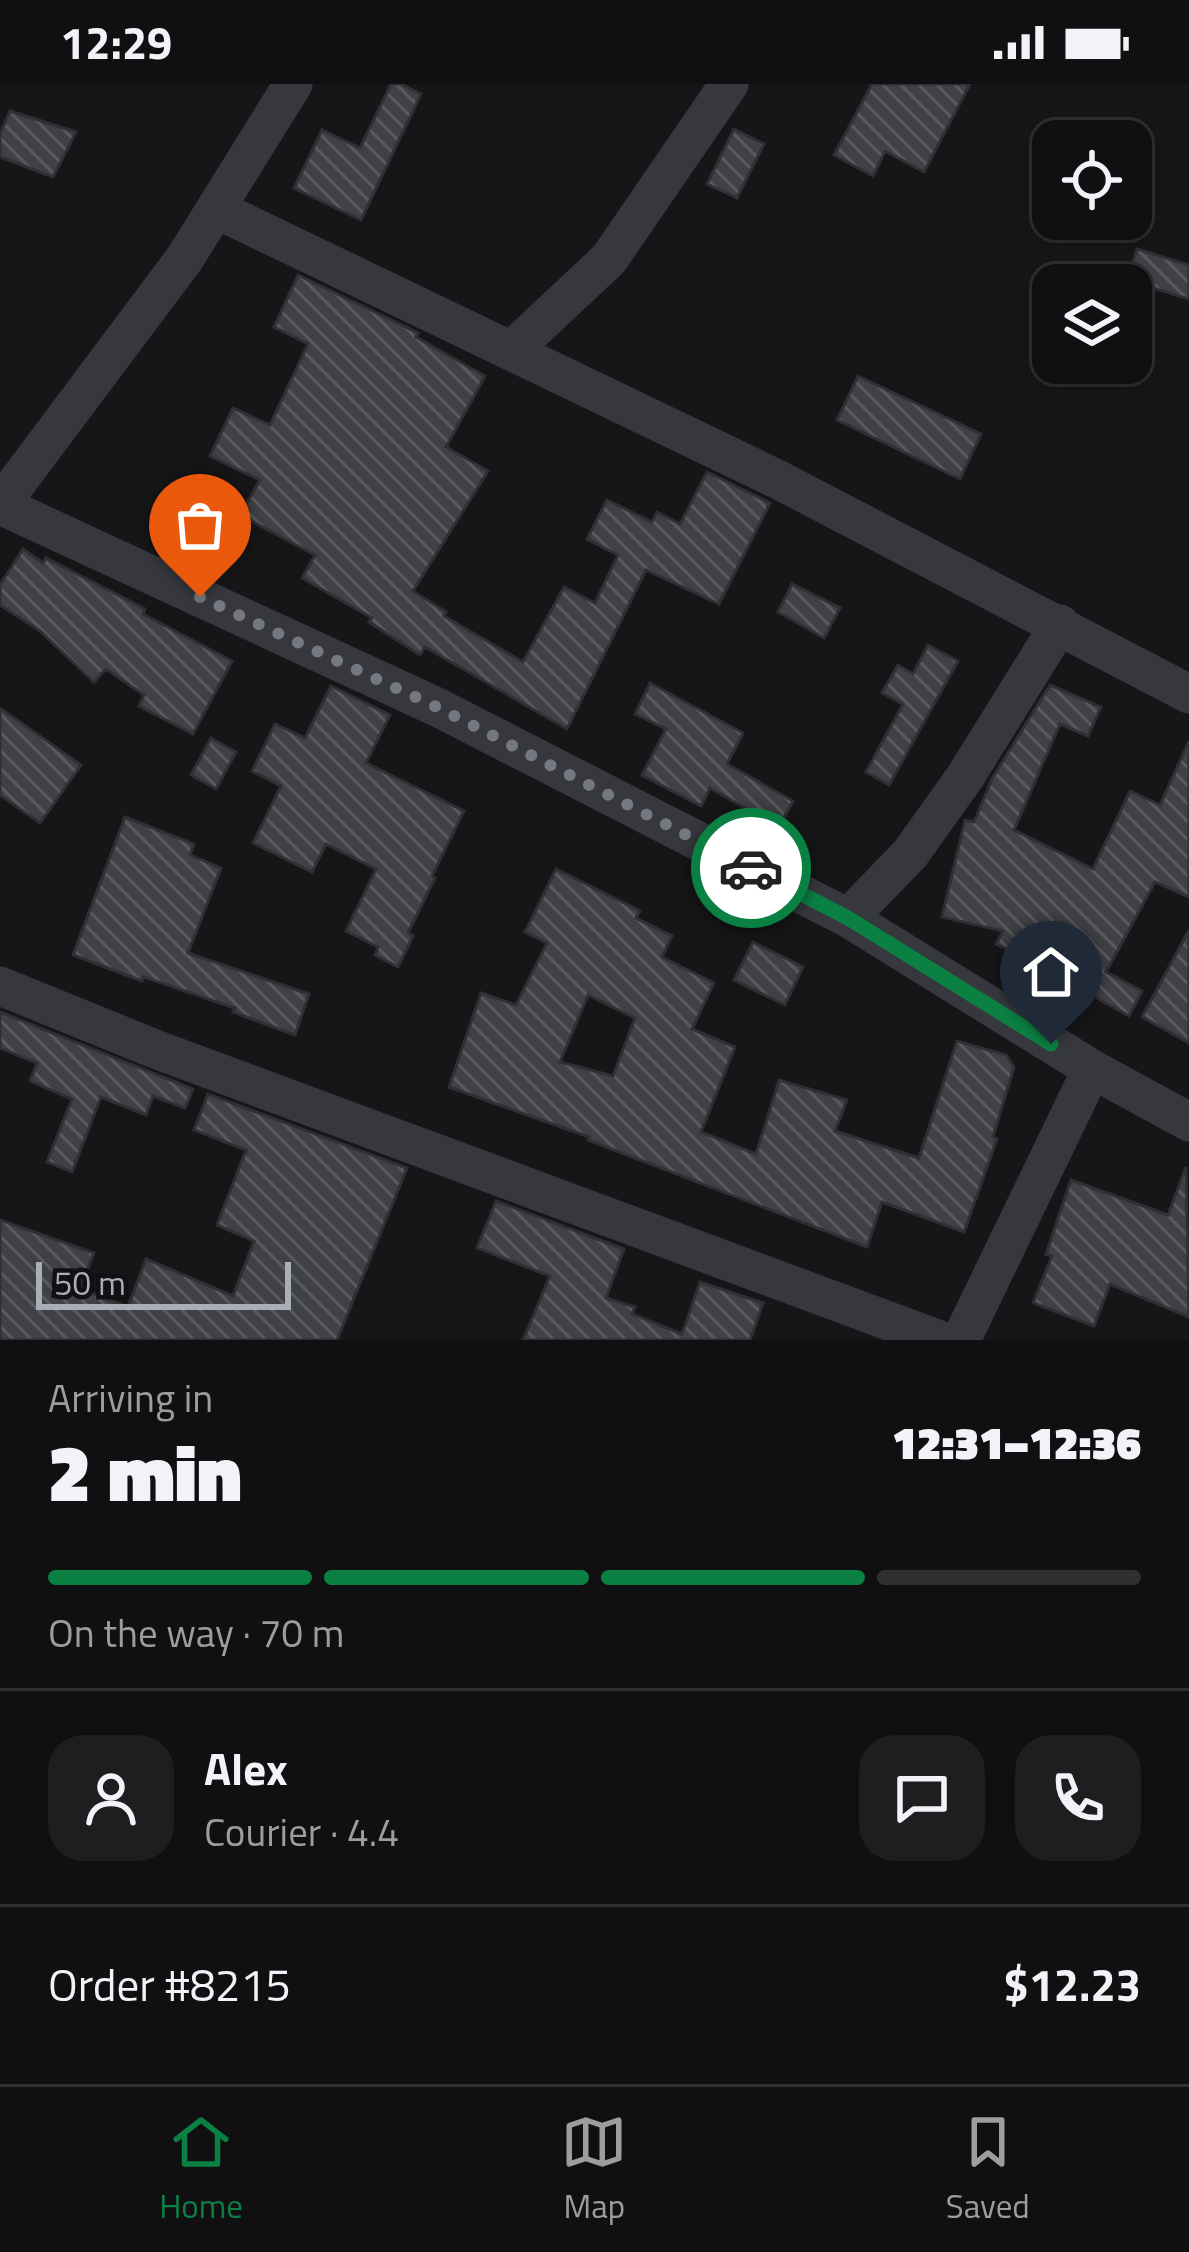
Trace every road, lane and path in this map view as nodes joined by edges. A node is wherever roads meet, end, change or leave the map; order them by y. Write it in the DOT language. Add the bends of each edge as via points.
graph roads {
  1 [pos="293,84"];
  2 [pos="728,84"];
  3 [pos="215,209"];
  4 [pos="512,350"];
  5 [pos="0,505"];
  6 [pos="1060,624"];
  7 [pos="1189,694"];
  8 [pos="848,918"];
  9 [pos="0,986"];
  10 [pos="1092,1069"];
  11 [pos="1189,1122"];
  12 [pos="940,1340"];
  13 [pos="961,1340"];
  1 -- 3 [label="street"];
  2 -- 4 [label="street" via="609,260"];
  3 -- 4 [label="street"];
  3 -- 5 [label="street"];
  4 -- 6 [label="street"];
  5 -- 8 [label="street" via="439,708"];
  6 -- 7 [label="street"];
  6 -- 8 [label="street" via="910,854"];
  8 -- 10 [label="street"];
  9 -- 12 [label="street"];
  10 -- 11 [label="street"];
  10 -- 13 [label="street"];
}
